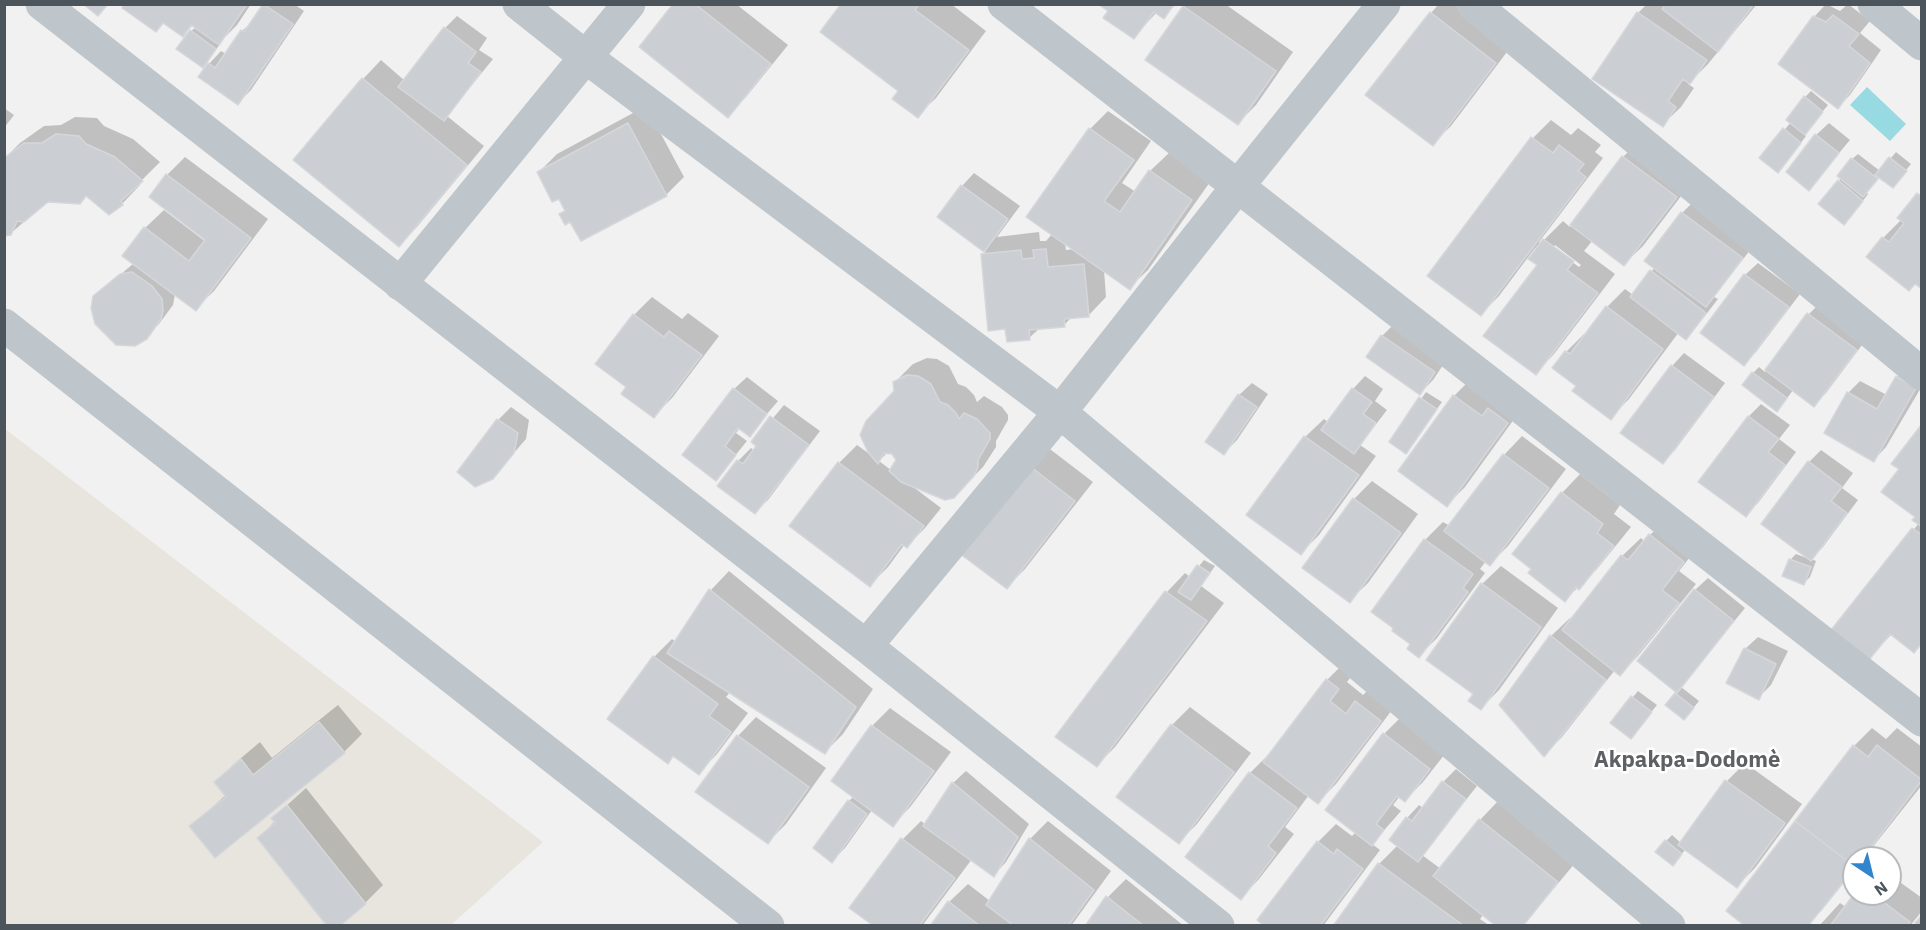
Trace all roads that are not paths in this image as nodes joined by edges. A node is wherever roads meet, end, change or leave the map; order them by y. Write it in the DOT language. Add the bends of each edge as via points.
graph roads {
  1 [pos="42,4"];
  2 [pos="519,4"];
  3 [pos="630,4"];
  4 [pos="1004,4"];
  5 [pos="1384,4"];
  6 [pos="1473,4"];
  7 [pos="1874,4"];
  8 [pos="1922,44"];
  9 [pos="587,58"];
  10 [pos="1238,186"];
  11 [pos="400,284"];
  12 [pos="4,325"];
  13 [pos="1922,374"];
  14 [pos="1060,412"];
  15 [pos="866,646"];
  16 [pos="1922,720"];
  17 [pos="768,926"];
  18 [pos="1218,926"];
  19 [pos="1669,926"];
  1 -- 11 [label="street"];
  2 -- 9 [label="street"];
  3 -- 9 [label="street"];
  4 -- 10 [label="street"];
  5 -- 10 [label="street"];
  6 -- 13 [label="street"];
  7 -- 8 [label="street"];
  9 -- 11 [label="street"];
  9 -- 14 [label="street"];
  10 -- 14 [label="street"];
  10 -- 16 [label="street"];
  11 -- 15 [label="street"];
  12 -- 17 [label="street"];
  14 -- 15 [label="street"];
  14 -- 19 [label="street"];
  15 -- 18 [label="street"];
}
